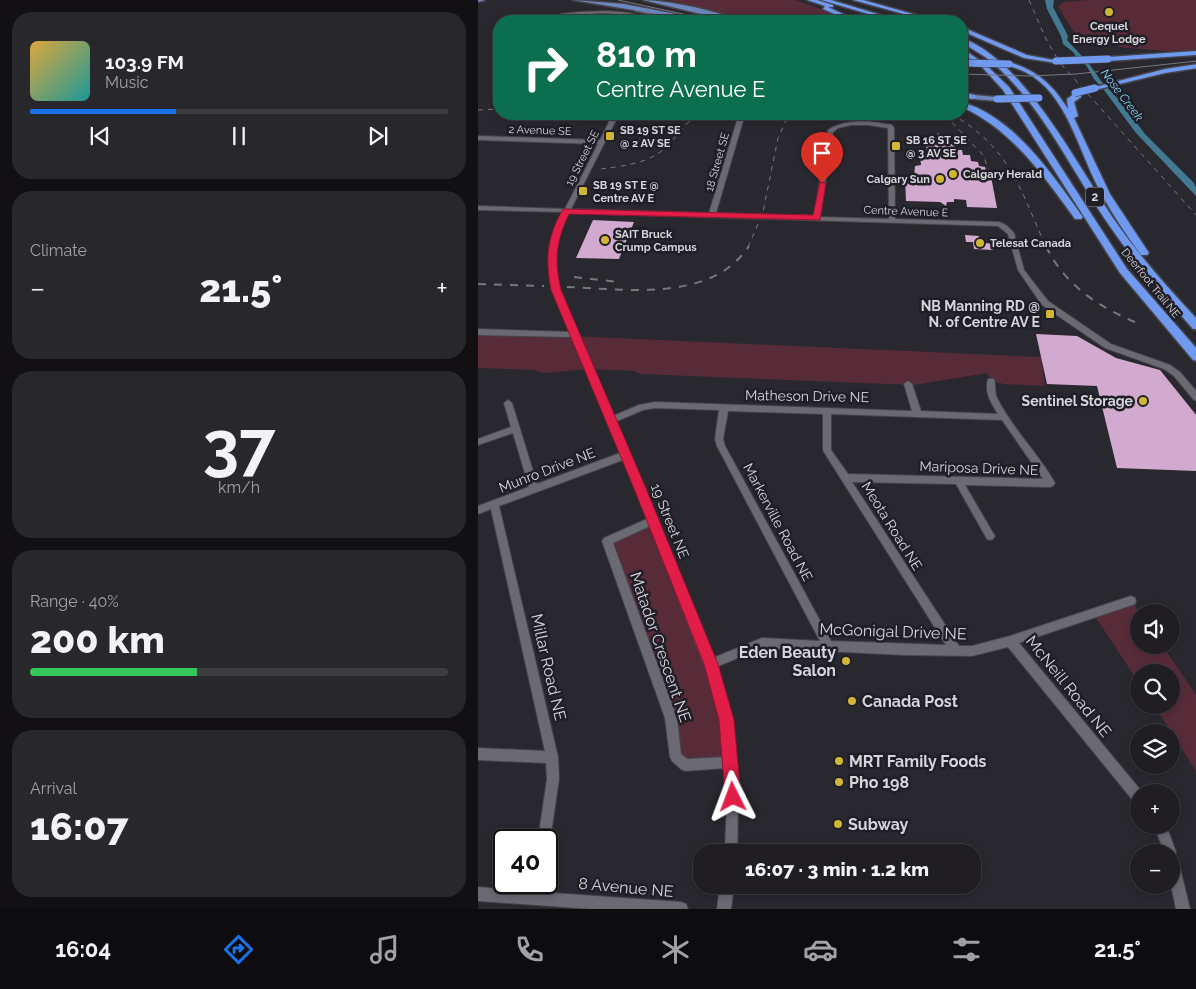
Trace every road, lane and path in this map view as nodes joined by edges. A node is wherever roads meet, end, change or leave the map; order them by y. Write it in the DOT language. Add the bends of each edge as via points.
graph roads {
  1 [pos="478,0"];
  2 [pos="482,0"];
  3 [pos="576,0"];
  4 [pos="646,0"];
  5 [pos="663,0"];
  6 [pos="801,0"];
  7 [pos="810,0"];
  8 [pos="824,0"];
  9 [pos="848,0"];
  10 [pos="856,0"];
  11 [pos="604,1"];
  12 [pos="684,7"];
  13 [pos="590,14"];
  14 [pos="562,15"];
  15 [pos="587,15"];
  16 [pos="631,15"];
  17 [pos="660,15"];
  18 [pos="676,15"];
  19 [pos="713,15"];
  20 [pos="845,15"];
  21 [pos="856,15"];
  22 [pos="877,15"];
  23 [pos="898,15"];
  24 [pos="912,15"];
  25 [pos="968,33"];
  26 [pos="968,44"];
  27 [pos="1001,47"];
  28 [pos="1196,53"];
  29 [pos="968,55"];
  30 [pos="1056,61"];
  31 [pos="968,62"];
  32 [pos="1024,63"];
  33 [pos="968,64"];
  34 [pos="1196,66"];
  35 [pos="1007,67"];
  36 [pos="1034,74"];
  37 [pos="1050,89"];
  38 [pos="1077,94"];
  39 [pos="968,96"];
  40 [pos="1056,96"];
  41 [pos="972,97"];
  42 [pos="1039,97"];
  43 [pos="997,99"];
  44 [pos="968,107"];
  45 [pos="1024,117"];
  46 [pos="613,120"];
  47 [pos="740,120"];
  48 [pos="478,138"];
  49 [pos="601,142"];
  50 [pos="1090,161"];
  51 [pos="478,208"];
  52 [pos="566,211"];
  53 [pos="712,215"];
  54 [pos="817,218"];
  55 [pos="892,220"];
  56 [pos="1123,271"];
  57 [pos="1194,324"];
  58 [pos="478,332"];
  59 [pos="575,335"];
  60 [pos="1196,357"];
  61 [pos="991,381"];
  62 [pos="908,384"];
  63 [pos="1196,398"];
  64 [pos="508,403"];
  65 [pos="724,408"];
  66 [pos="827,411"];
  67 [pos="917,413"];
  68 [pos="1005,416"];
  69 [pos="610,420"];
  70 [pos="516,429"];
  71 [pos="478,442"];
  72 [pos="626,455"];
  73 [pos="845,478"];
  74 [pos="959,482"];
  75 [pos="534,489"];
  76 [pos="494,504"];
  77 [pos="478,510"];
  78 [pos="652,521"];
  79 [pos="990,536"];
  80 [pos="1131,601"];
  81 [pos="1010,641"];
  82 [pos="828,646"];
  83 [pos="956,651"];
  84 [pos="711,664"];
  85 [pos="478,754"];
  86 [pos="552,757"];
  87 [pos="732,762"];
  88 [pos="1130,788"];
  89 [pos="546,829"];
  90 [pos="730,844"];
  91 [pos="478,894"];
  92 [pos="531,894"];
  93 [pos="726,894"];
  94 [pos="1180,894"];
  95 [pos="530,897"];
  96 [pos="681,909"];
  97 [pos="724,909"];
  98 [pos="1183,909"];
  1 -- 2 [label="main road"];
  3 -- 11 [label="main road"];
  4 -- 12 [label="main road"];
  5 -- 12 [label="main road"];
  6 -- 20 [label="highway"];
  7 -- 21 [label="highway"];
  8 -- 22 [label="highway"];
  9 -- 23 [label="highway"];
  10 -- 24 [label="highway"];
  11 -- 17 [label="street"];
  11 -- 18 [label="main road"];
  12 -- 19 [label="main road"];
  13 -- 14 [label="street"];
  13 -- 15 [label="street"];
  13 -- 16 [label="street"];
  25 -- 27 [label="highway"];
  26 -- 35 [label="highway, 2"];
  27 -- 30 [label="highway" via="1031,59"];
  27 -- 32 [label="highway"];
  28 -- 30 [label="highway, bridge"];
  29 -- 45 [label="highway, Deerfoot Trail NE / 2" via="991,72"];
  30 -- 32 [label="highway"];
  31 -- 35 [label="highway, bridge"];
  32 -- 35 [label="highway"];
  32 -- 36 [label="highway"];
  33 -- 45 [label="highway" via="989,76"];
  34 -- 38 [label="highway, bridge"];
  35 -- 36 [label="highway" via="1022,67"];
  35 -- 57 [label="highway, Deerfoot Trail NE / 2" via="1119,233"];
  36 -- 37 [label="highway"];
  37 -- 40 [label="highway"];
  37 -- 42 [label="highway"];
  38 -- 40 [label="highway"];
  38 -- 50 [label="highway" via="1070,101"];
  39 -- 41 [label="highway"];
  40 -- 42 [label="highway"];
  40 -- 50 [label="highway"];
  41 -- 43 [label="main road"];
  42 -- 43 [label="highway, bridge"];
  44 -- 56 [label="highway" via="984,114 1008,133 1048,177 1110,260"];
  45 -- 56 [label="highway, Deerfoot Trail NE / 2"];
  46 -- 49 [label="street, 19 Street SE"];
  47 -- 53 [label="street, 18 Street SE"];
  48 -- 49 [label="street, 2 Avenue SE"];
  49 -- 52 [label="street, 19 Street SE"];
  50 -- 57 [label="highway" via="1109,200"];
  51 -- 52 [label="street, Centre Avenue E"];
  52 -- 53 [label="street, Centre Avenue E"];
  52 -- 59 [label="street, 19 Street NE" via="554,240 551,267 556,290"];
  53 -- 54 [label="street, Centre Avenue E"];
  54 -- 55 [label="street, Centre Avenue E"];
  54 -- 55 [label="street" via="830,131 843,125 890,126"];
  55 -- 63 [label="street, Centre Avenue E" via="1004,226 1011,232 1024,276 1045,303 1108,346 1167,367"];
  56 -- 60 [label="highway, Deerfoot Trail NE / 2"];
  58 -- 59 [label="street"];
  59 -- 69 [label="street, 19 Street NE"];
  61 -- 68 [label="street, Mariposa Drive NE" via="990,390"];
  62 -- 67 [label="street"];
  64 -- 70 [label="street"];
  65 -- 66 [label="street, Matheson Drive NE"];
  65 -- 69 [label="street, Matheson Drive NE" via="655,405"];
  65 -- 82 [label="street, Markerville Road NE" via="719,438 721,446"];
  66 -- 67 [label="street, Matheson Drive NE"];
  66 -- 73 [label="street, Meota Road NE" via="827,450"];
  67 -- 68 [label="street, Matheson Drive NE"];
  68 -- 74 [label="street, Mariposa Drive NE" via="1043,468 1050,484"];
  69 -- 72 [label="street, 19 Street NE"];
  70 -- 71 [label="street"];
  70 -- 75 [label="street"];
  72 -- 75 [label="street, Munro Drive NE"];
  72 -- 78 [label="street, 19 Street NE"];
  73 -- 74 [label="street, Mariposa Drive NE"];
  73 -- 83 [label="street, Meota Road NE"];
  74 -- 79 [label="street"];
  75 -- 76 [label="street, Munro Drive NE"];
  76 -- 77 [label="street, Munro Drive NE"];
  76 -- 86 [label="street, Millar Road NE"];
  78 -- 84 [label="street, 19 Street NE"];
  78 -- 87 [label="street, Matador Crescent NE" via="607,541 671,718 676,757 685,765"];
  80 -- 81 [label="street, McGonigal Drive NE"];
  81 -- 83 [label="street, McGonigal Drive NE" via="972,651"];
  81 -- 88 [label="street, McNeill Road NE"];
  82 -- 83 [label="street, McGonigal Drive NE"];
  82 -- 84 [label="street, McGonigal Drive NE" via="762,643"];
  84 -- 87 [label="street, 19 Street NE" via="723,703"];
  85 -- 86 [label="street"];
  86 -- 89 [label="street, Millar Road NE" via="553,779"];
  87 -- 90 [label="street, 19 Street NE"];
  91 -- 95 [label="street, 8 Avenue NE"];
  92 -- 95 [label="street"];
  93 -- 97 [label="street"];
  94 -- 98 [label="street"];
  95 -- 96 [label="street, 8 Avenue NE"];
}
